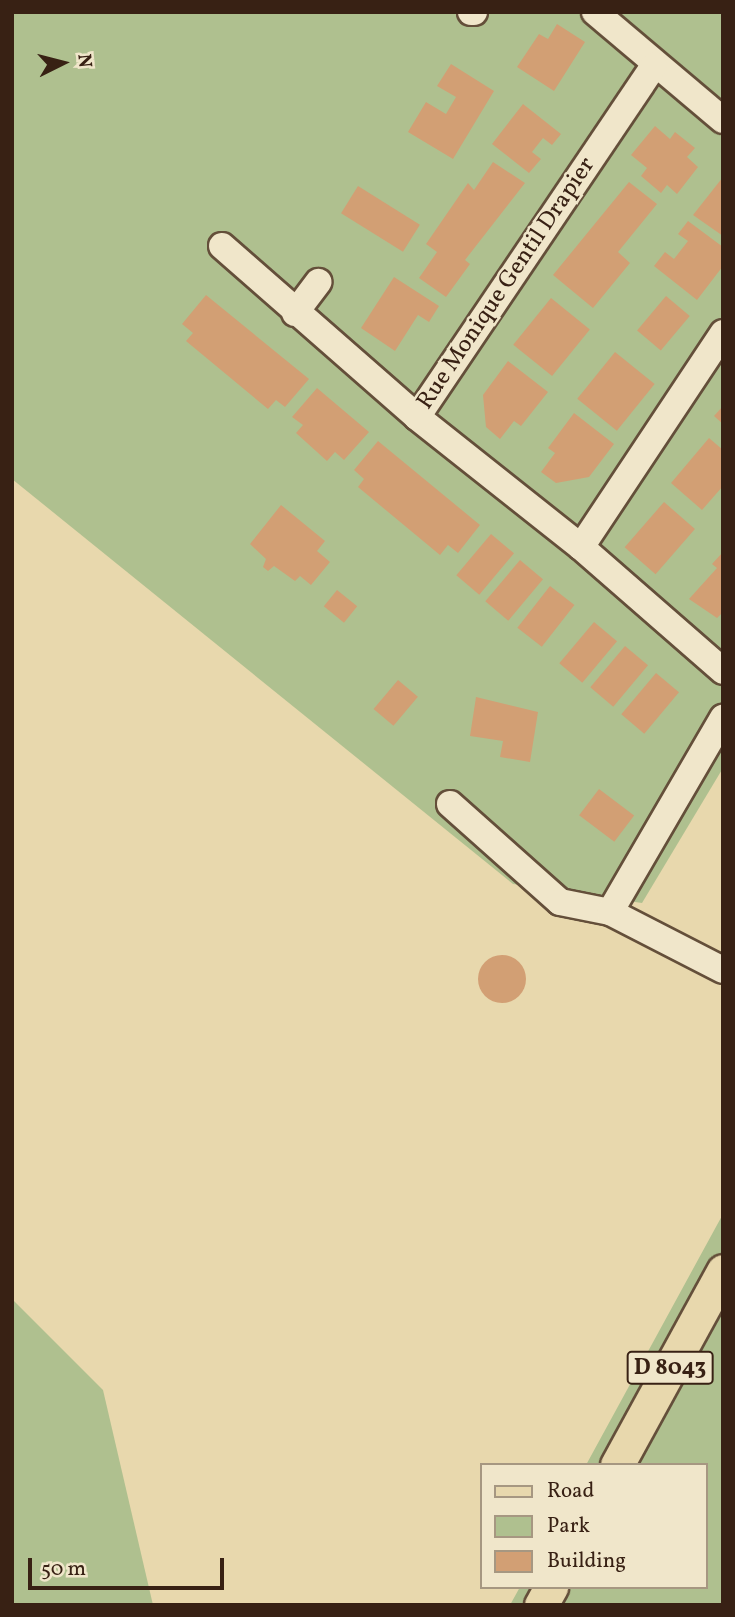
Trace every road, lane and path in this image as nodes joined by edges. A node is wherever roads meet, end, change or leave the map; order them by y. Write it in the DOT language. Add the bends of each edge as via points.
graph roads {
  1 [pos="595,12"];
  2 [pos="654,65"];
  3 [pos="723,120"];
  4 [pos="222,246"];
  5 [pos="318,282"];
  6 [pos="295,313"];
  7 [pos="723,333"];
  8 [pos="416,417"];
  9 [pos="581,547"];
  10 [pos="723,671"];
  11 [pos="723,718"];
  12 [pos="450,804"];
  13 [pos="610,912"];
  14 [pos="723,970"];
  15 [pos="723,1271"];
  16 [pos="619,1463"];
  17 [pos="550,1589"];
  18 [pos="541,1605"];
  1 -- 2 [label="street"];
  2 -- 3 [label="street"];
  2 -- 8 [label="street, Rue Monique Gentil Drapier"];
  4 -- 6 [label="street"];
  5 -- 6 [label="street"];
  6 -- 8 [label="street"];
  7 -- 9 [label="street"];
  8 -- 9 [label="street, Rue Monique Gentil Drapier"];
  9 -- 10 [label="street, Rue Monique Gentil Drapier"];
  11 -- 13 [label="street"];
  12 -- 13 [label="street" via="560,902"];
  13 -- 14 [label="street"];
  15 -- 16 [label="main road, D 8043"];
  17 -- 18 [label="main road"];
}
